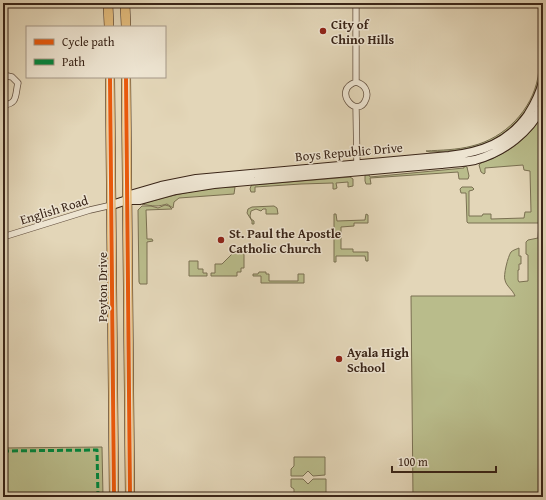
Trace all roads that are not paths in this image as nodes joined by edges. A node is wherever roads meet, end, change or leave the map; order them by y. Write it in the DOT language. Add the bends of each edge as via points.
graph roads {
  1 [pos="108,3"];
  2 [pos="126,3"];
  3 [pos="356,3"];
  4 [pos="109,26"];
  5 [pos="126,26"];
  6 [pos="3,75"];
  7 [pos="110,78"];
  8 [pos="126,78"];
  9 [pos="356,82"];
  10 [pos="543,82"];
  11 [pos="3,105"];
  12 [pos="543,105"];
  13 [pos="356,107"];
  14 [pos="357,167"];
  15 [pos="127,200"];
  16 [pos="112,205"];
  17 [pos="3,236"];
  18 [pos="113,462"];
  19 [pos="130,462"];
  20 [pos="114,497"];
  21 [pos="130,497"];
  1 -- 4 [label="main road"];
  2 -- 5 [label="main road"];
  3 -- 9 [label="street"];
  6 -- 11 [label="street" via="12,77 18,83 15,100"];
  7 -- 16 [label="main road, Peyton Drive"];
  8 -- 15 [label="main road, Peyton Drive"];
  9 -- 13 [label="street" via="346,91 347,100"];
  9 -- 13 [label="street" via="364,86 366,100"];
  10 -- 14 [label="main road, Boys Republic Drive" via="536,102 519,126 509,136 486,148 459,155"];
  12 -- 14 [label="main road, Boys Republic Drive" via="521,135 504,148 487,156 465,161"];
  13 -- 14 [label="street"];
  14 -- 15 [label="main road, Boys Republic Drive" via="214,184 176,190 140,200"];
  15 -- 16 [label="main road, Boys Republic Drive"];
  15 -- 19 [label="main road, Peyton Drive"];
  16 -- 17 [label="street, English Road"];
  16 -- 18 [label="main road, Peyton Drive"];
  18 -- 19 [label="main road"];
  18 -- 20 [label="main road, Peyton Drive"];
  19 -- 21 [label="main road, Peyton Drive"];
}
